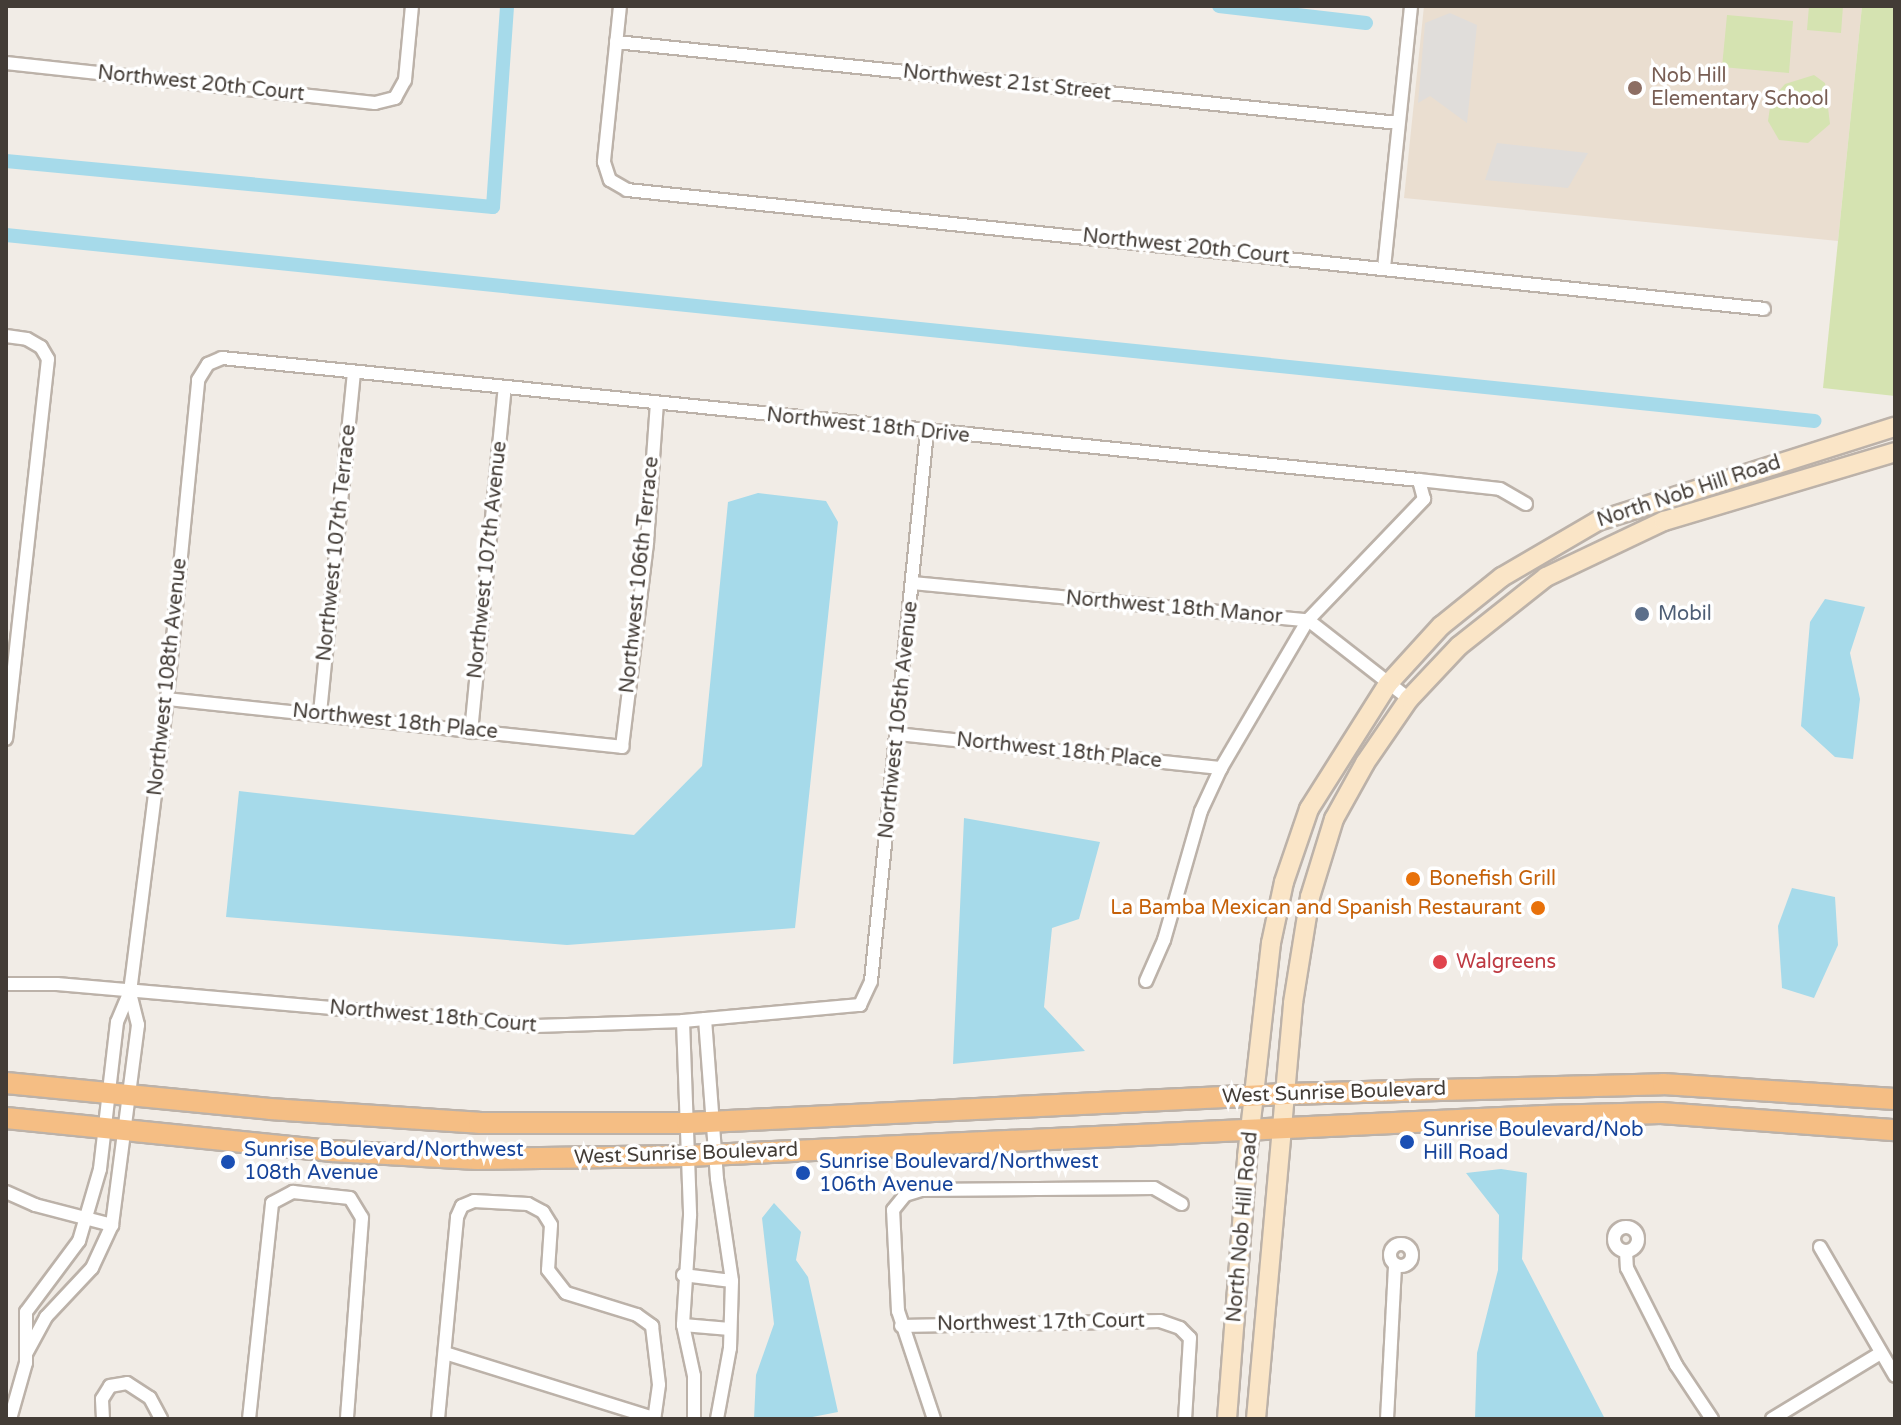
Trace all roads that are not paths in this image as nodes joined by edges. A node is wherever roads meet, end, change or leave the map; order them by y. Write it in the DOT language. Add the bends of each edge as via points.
graph roads {
  1 [pos="412,6"];
  2 [pos="620,6"];
  3 [pos="1411,6"];
  4 [pos="616,42"];
  5 [pos="6,63"];
  6 [pos="1398,123"];
  7 [pos="1384,268"];
  8 [pos="1764,309"];
  9 [pos="6,336"];
  10 [pos="208,364"];
  11 [pos="354,373"];
  12 [pos="505,388"];
  13 [pos="657,404"];
  14 [pos="1895,427"];
  15 [pos="927,432"];
  16 [pos="1895,452"];
  17 [pos="1419,480"];
  18 [pos="1526,504"];
  19 [pos="913,583"];
  20 [pos="1308,620"];
  21 [pos="1388,684"];
  22 [pos="9,686"];
  23 [pos="167,699"];
  24 [pos="1409,699"];
  25 [pos="320,713"];
  26 [pos="471,732"];
  27 [pos="897,734"];
  28 [pos="6,739"];
  29 [pos="622,747"];
  30 [pos="1221,768"];
  31 [pos="1146,981"];
  32 [pos="6,984"];
  33 [pos="130,992"];
  34 [pos="860,1005"];
  35 [pos="705,1019"];
  36 [pos="683,1021"];
  37 [pos="6,1083"];
  38 [pos="1286,1094"];
  39 [pos="120,1095"];
  40 [pos="1254,1095"];
  41 [pos="1895,1099"];
  42 [pos="6,1118"];
  43 [pos="712,1122"];
  44 [pos="687,1123"];
  45 [pos="103,1128"];
  46 [pos="128,1130"];
  47 [pos="1895,1130"];
  48 [pos="1250,1131"];
  49 [pos="1283,1131"];
  50 [pos="715,1154"];
  51 [pos="687,1156"];
  52 [pos="6,1192"];
  53 [pos="1182,1204"];
  54 [pos="88,1219"];
  55 [pos="112,1225"];
  56 [pos="1820,1247"];
  57 [pos="1626,1251"];
  58 [pos="1395,1265"];
  59 [pos="683,1275"];
  60 [pos="732,1281"];
  61 [pos="683,1325"];
  62 [pos="901,1326"];
  63 [pos="730,1329"];
  64 [pos="445,1353"];
  65 [pos="26,1354"];
  66 [pos="1879,1354"];
  67 [pos="1895,1376"];
  68 [pos="654,1418"];
  69 [pos="10,1419"];
  70 [pos="103,1419"];
  71 [pos="161,1419"];
  72 [pos="249,1419"];
  73 [pos="347,1419"];
  74 [pos="438,1419"];
  75 [pos="694,1419"];
  76 [pos="717,1419"];
  77 [pos="934,1419"];
  78 [pos="1185,1419"];
  79 [pos="1227,1419"];
  80 [pos="1256,1419"];
  81 [pos="1387,1419"];
  82 [pos="1712,1419"];
  83 [pos="1772,1419"];
  1 -- 5 [label="street, Northwest 20th Court" via="405,80 395,98 375,103"];
  2 -- 4 [label="street"];
  3 -- 6 [label="street"];
  4 -- 6 [label="street, Northwest 21st Street"];
  4 -- 7 [label="street, Northwest 20th Court" via="604,162 610,180 627,190"];
  6 -- 7 [label="street"];
  7 -- 8 [label="street, Northwest 20th Court"];
  9 -- 22 [label="street" via="27,339 48,359"];
  10 -- 11 [label="street, Northwest 18th Drive" via="222,358"];
  10 -- 23 [label="street, Northwest 108th Avenue" via="198,380"];
  11 -- 12 [label="street, Northwest 18th Drive"];
  11 -- 25 [label="street, Northwest 107th Terrace"];
  12 -- 13 [label="street, Northwest 18th Drive"];
  12 -- 26 [label="street, Northwest 107th Avenue"];
  13 -- 15 [label="street, Northwest 18th Drive"];
  13 -- 29 [label="street, Northwest 106th Terrace"];
  14 -- 21 [label="main road, North Nob Hill Road" via="1598,521 1502,577 1441,626"];
  15 -- 17 [label="street, Northwest 18th Drive"];
  15 -- 19 [label="street, Northwest 105th Avenue"];
  16 -- 24 [label="main road, North Nob Hill Road" via="1664,521 1606,546 1512,600"];
  17 -- 18 [label="street, Northwest 18th Drive" via="1500,489"];
  17 -- 20 [label="street" via="1424,499"];
  19 -- 20 [label="street, Northwest 18th Manor"];
  19 -- 27 [label="street, Northwest 105th Avenue"];
  20 -- 21 [label="street, Northwest 18th Manor"];
  20 -- 30 [label="street"];
  21 -- 24 [label="street, Northwest 18th Manor"];
  21 -- 40 [label="main road, North Nob Hill Road" via="1331,769 1293,852 1271,943"];
  22 -- 28 [label="street"];
  23 -- 25 [label="street, Northwest 18th Place"];
  23 -- 33 [label="street, Northwest 108th Avenue"];
  24 -- 38 [label="main road, North Nob Hill Road" via="1353,783 1320,858 1293,1003"];
  25 -- 26 [label="street, Northwest 18th Place"];
  26 -- 29 [label="street, Northwest 18th Place"];
  27 -- 30 [label="street, Northwest 18th Place"];
  27 -- 34 [label="street, Northwest 105th Avenue" via="871,981"];
  30 -- 31 [label="street" via="1201,811 1164,940"];
  32 -- 33 [label="street, Northwest 18th Court"];
  33 -- 36 [label="street, Northwest 18th Court" via="536,1026"];
  33 -- 39 [label="street, Northwest 108th Avenue" via="117,1022"];
  33 -- 39 [label="street, Northwest 108th Avenue" via="138,1025"];
  34 -- 35 [label="street, Northwest 18th Court"];
  35 -- 36 [label="street, Northwest 18th Court"];
  35 -- 43 [label="street"];
  36 -- 44 [label="street"];
  37 -- 39 [label="highway, West Sunrise Boulevard"];
  38 -- 40 [label="highway, West Sunrise Boulevard"];
  38 -- 41 [label="highway, West Sunrise Boulevard" via="1663,1084"];
  38 -- 49 [label="main road, North Nob Hill Road"];
  39 -- 44 [label="highway, West Sunrise Boulevard" via="479,1123"];
  39 -- 45 [label="street, Northwest 108th Avenue"];
  39 -- 46 [label="street, Northwest 108th Avenue"];
  40 -- 43 [label="highway, West Sunrise Boulevard"];
  40 -- 48 [label="main road, North Nob Hill Road"];
  42 -- 45 [label="highway, West Sunrise Boulevard"];
  43 -- 44 [label="highway, West Sunrise Boulevard"];
  43 -- 50 [label="street"];
  44 -- 51 [label="street"];
  45 -- 46 [label="highway, West Sunrise Boulevard"];
  45 -- 54 [label="street, Northwest 108th Avenue"];
  46 -- 51 [label="highway, West Sunrise Boulevard" via="477,1159"];
  46 -- 55 [label="street, Northwest 108th Avenue"];
  47 -- 49 [label="highway, West Sunrise Boulevard" via="1661,1113"];
  48 -- 49 [label="highway, West Sunrise Boulevard"];
  48 -- 50 [label="highway, West Sunrise Boulevard"];
  48 -- 79 [label="main road, North Nob Hill Road"];
  49 -- 80 [label="main road, North Nob Hill Road"];
  50 -- 51 [label="highway, West Sunrise Boulevard"];
  50 -- 60 [label="street"];
  51 -- 59 [label="street" via="690,1216"];
  52 -- 54 [label="street"];
  53 -- 62 [label="street" via="1154,1188 921,1190 905,1195 893,1210"];
  54 -- 55 [label="street"];
  54 -- 65 [label="street, Northwest 108th Avenue" via="70,1256 26,1312"];
  55 -- 65 [label="street, Northwest 108th Avenue" via="92,1268 46,1317"];
  56 -- 66 [label="street"];
  57 -- 82 [label="street" via="1627,1268 1676,1365"];
  58 -- 81 [label="street"];
  59 -- 60 [label="street"];
  59 -- 61 [label="street"];
  60 -- 63 [label="street"];
  61 -- 63 [label="street"];
  61 -- 75 [label="street" via="694,1376"];
  62 -- 77 [label="street"];
  62 -- 78 [label="street, Northwest 17th Court" via="1160,1321 1190,1338"];
  63 -- 76 [label="street"];
  64 -- 68 [label="street"];
  64 -- 68 [label="street" via="462,1206 474,1201 528,1204 543,1212 551,1225 548,1270 566,1293 637,1315 652,1326 659,1385"];
  64 -- 74 [label="street"];
  65 -- 69 [label="street, Northwest 108th Avenue"];
  66 -- 67 [label="street"];
  66 -- 83 [label="street"];
  70 -- 71 [label="street" via="102,1399 110,1386 138,1387"];
  72 -- 73 [label="street" via="272,1203 293,1192 350,1198 362,1218"];
}
